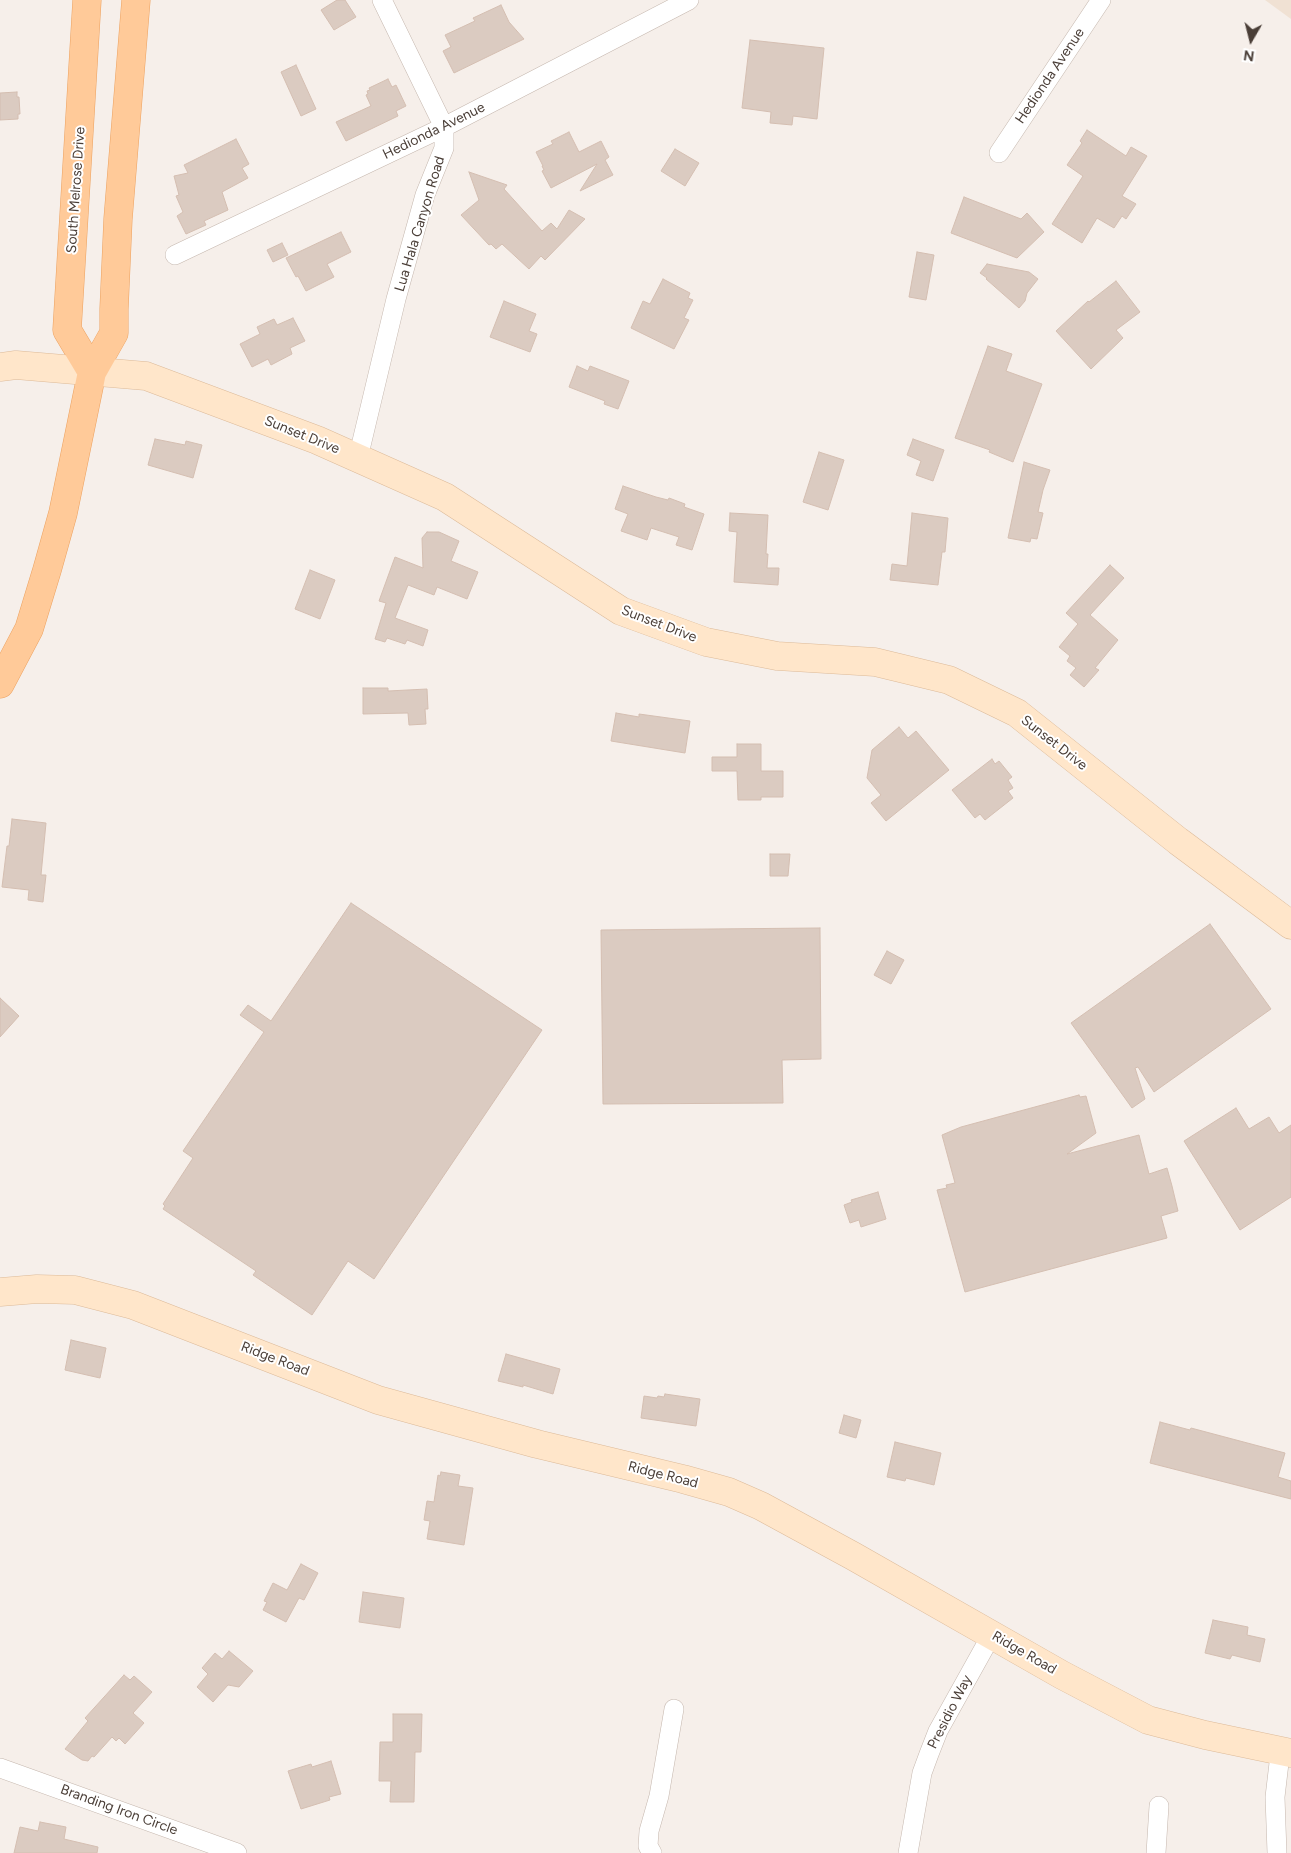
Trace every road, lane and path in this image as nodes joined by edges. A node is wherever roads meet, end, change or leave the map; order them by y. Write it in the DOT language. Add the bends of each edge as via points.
graph roads {
  1 [pos="87,0"];
  2 [pos="136,0"];
  3 [pos="382,0"];
  4 [pos="689,0"];
  5 [pos="1101,0"];
  6 [pos="444,127"];
  7 [pos="999,153"];
  8 [pos="175,255"];
  9 [pos="0,367"];
  10 [pos="92,372"];
  11 [pos="358,458"];
  12 [pos="0,684"];
  13 [pos="1291,925"];
  14 [pos="0,1292"];
  15 [pos="992,1634"];
  16 [pos="674,1709"];
  17 [pos="1287,1752"];
  18 [pos="0,1768"];
  19 [pos="1160,1806"];
  20 [pos="237,1853"];
  21 [pos="652,1853"];
  22 [pos="908,1853"];
  23 [pos="1156,1853"];
  24 [pos="1277,1853"];
  1 -- 10 [label="main road, South Melrose Drive" via="67,330"];
  2 -- 10 [label="main road" via="118,219 114,333"];
  3 -- 6 [label="street, Lua Hala Canyon Road"];
  4 -- 6 [label="street, Hedionda Avenue"];
  5 -- 7 [label="street, Hedionda Avenue"];
  6 -- 8 [label="street, Hedionda Avenue"];
  6 -- 11 [label="street, Lua Hala Canyon Road" via="444,148 426,195 396,299"];
  9 -- 10 [label="main road, Sunset Drive" via="16,365"];
  10 -- 11 [label="main road, Sunset Drive" via="146,376"];
  10 -- 12 [label="main road" via="63,513 47,570 28,629"];
  11 -- 13 [label="main road, Sunset Drive" via="444,497 621,610 706,642 778,656 875,662 948,680 1018,714 1178,841"];
  14 -- 15 [label="main road, Ridge Road" via="75,1290 133,1305 378,1400 729,1492 845,1551"];
  15 -- 17 [label="main road, Ridge Road" via="1148,1720"];
  15 -- 22 [label="street, Presidio Way" via="938,1731 929,1754 922,1773"];
  16 -- 21 [label="street" via="659,1796 649,1831 648,1846"];
  17 -- 24 [label="street" via="1279,1763 1275,1797"];
  18 -- 20 [label="street, Branding Iron Circle"];
  19 -- 23 [label="street"];
}
